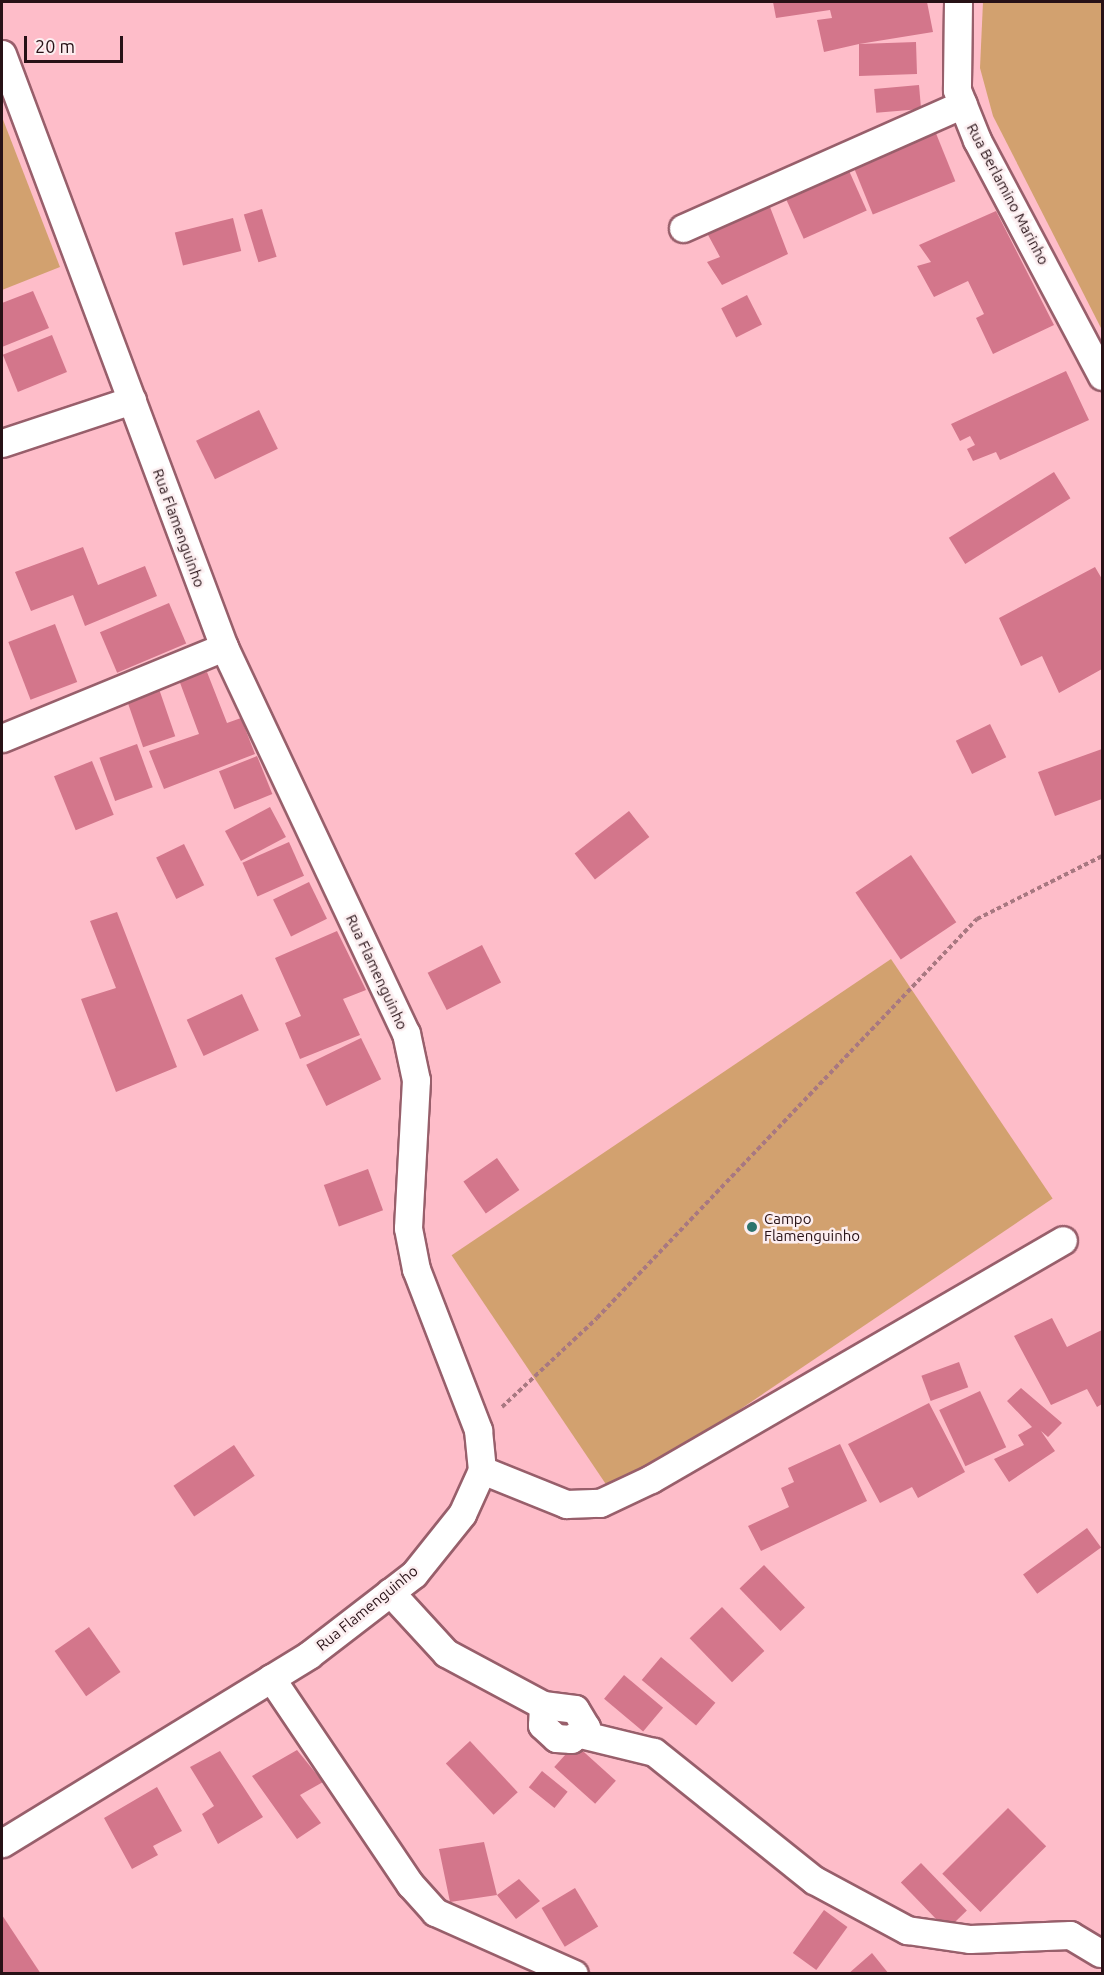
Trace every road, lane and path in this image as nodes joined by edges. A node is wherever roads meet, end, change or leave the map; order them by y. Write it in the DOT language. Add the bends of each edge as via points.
graph roads {
  1 [pos="958,2"];
  2 [pos="2,54"];
  3 [pos="963,104"];
  4 [pos="683,228"];
  5 [pos="1102,376"];
  6 [pos="132,400"];
  7 [pos="2,443"];
  8 [pos="224,647"];
  9 [pos="2,738"];
  10 [pos="1102,856"];
  11 [pos="1063,1240"];
  12 [pos="478,1430"];
  13 [pos="482,1470"];
  14 [pos="390,1592"];
  15 [pos="271,1678"];
  16 [pos="2,1843"];
  17 [pos="1100,1956"];
  18 [pos="574,1974"];
  1 -- 3 [label="street, Rua Berlamino Marinho" via="956,78"];
  2 -- 6 [label="street, Rua Flamenguinho"];
  3 -- 4 [label="street"];
  3 -- 5 [label="street, Rua Berlamino Marinho"];
  6 -- 7 [label="street"];
  6 -- 8 [label="street, Rua Flamenguinho"];
  8 -- 9 [label="street"];
  8 -- 12 [label="street, Rua Flamenguinho" via="406,1033 416,1080 408,1228 414,1259"];
  10 -- 12 [label="path" via="977,919 597,1318"];
  11 -- 13 [label="street" via="651,1479 600,1503 566,1504"];
  12 -- 13 [label="street, Rua Flamenguinho"];
  13 -- 14 [label="street, Rua Flamenguinho" via="462,1514 414,1574"];
  14 -- 15 [label="street, Rua Flamenguinho"];
  14 -- 17 [label="street" via="446,1653 543,1705 575,1709 586,1727 580,1734 654,1752 814,1880 907,1930 970,1939 1070,1935"];
  15 -- 16 [label="street, Rua Flamenguinho"];
  15 -- 18 [label="street" via="410,1884 435,1912"];
}
